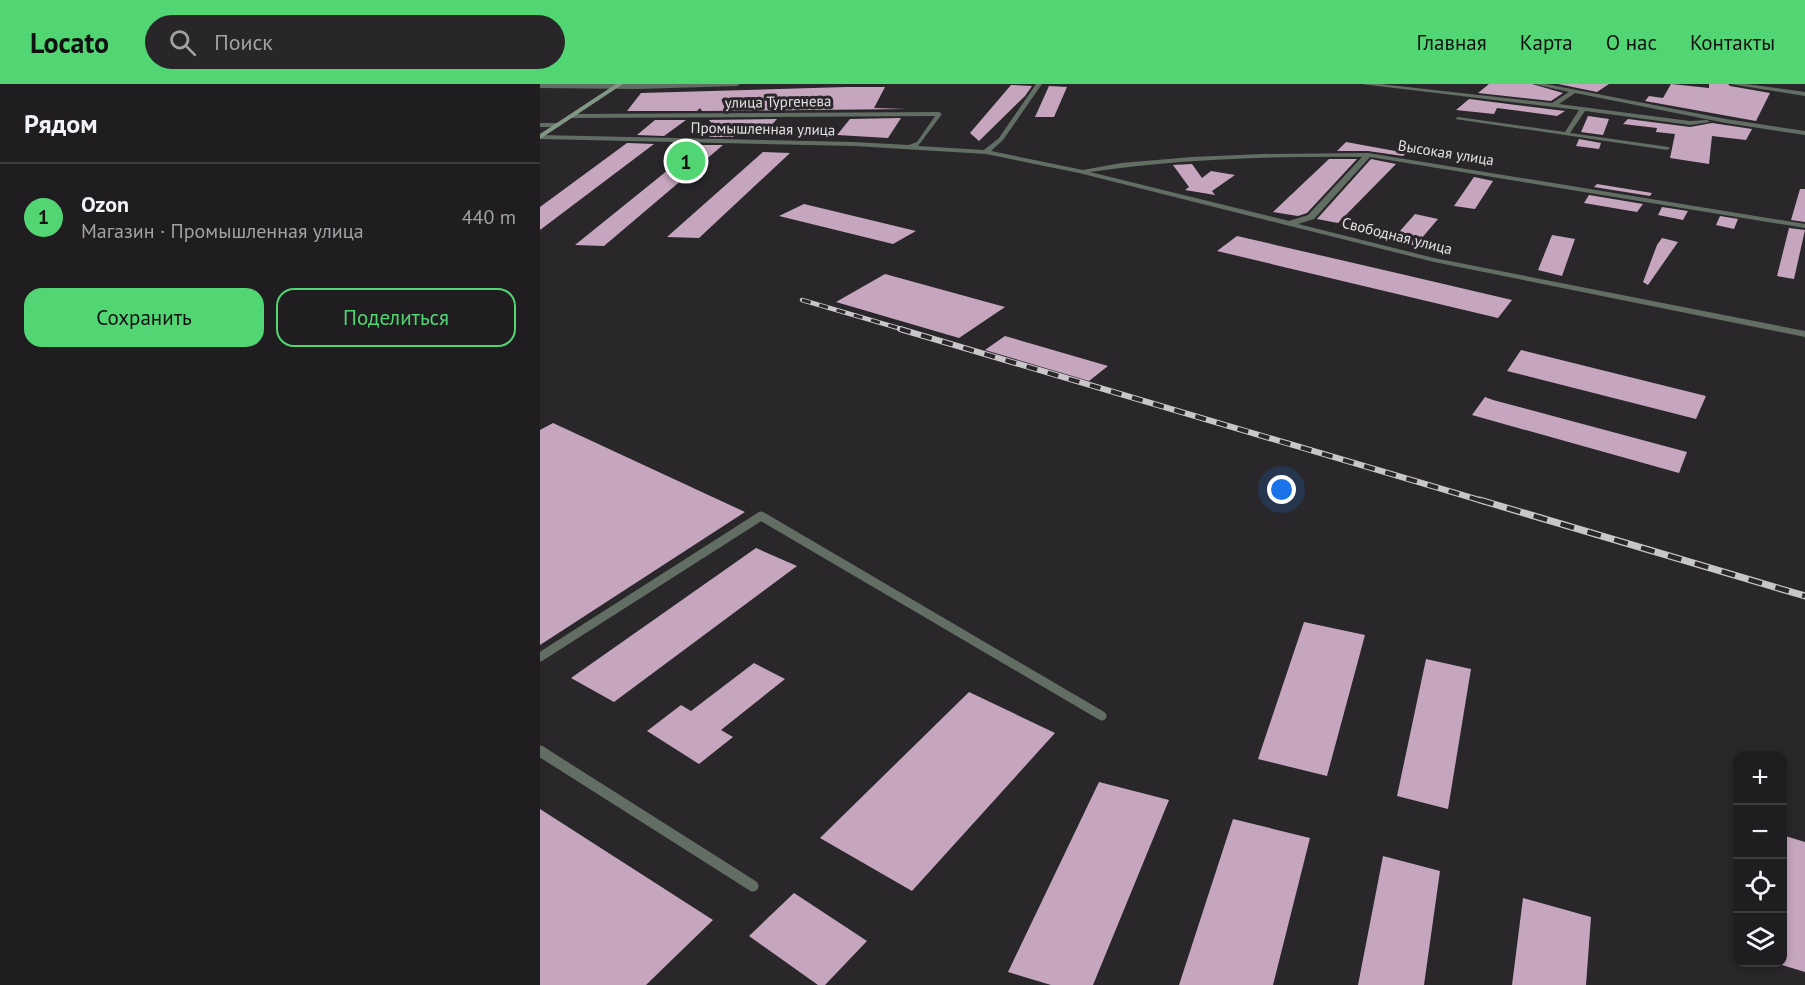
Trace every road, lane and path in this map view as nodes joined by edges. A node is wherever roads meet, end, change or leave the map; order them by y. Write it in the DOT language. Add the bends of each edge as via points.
graph roads {
  1 [pos="737,84"];
  2 [pos="1039,84"];
  3 [pos="1364,84"];
  4 [pos="1537,84"];
  5 [pos="1733,84"];
  6 [pos="618,85"];
  7 [pos="540,86"];
  8 [pos="1574,91"];
  9 [pos="1805,94"];
  10 [pos="1553,105"];
  11 [pos="1583,109"];
  12 [pos="573,116"];
  13 [pos="1458,119"];
  14 [pos="1726,121"];
  15 [pos="540,125"];
  16 [pos="558,125"];
  17 [pos="1567,132"];
  18 [pos="1805,134"];
  19 [pos="540,137"];
  20 [pos="911,147"];
  21 [pos="1667,148"];
  22 [pos="986,152"];
  23 [pos="1368,155"];
  24 [pos="1079,171"];
  25 [pos="1291,223"];
  26 [pos="1805,226"];
  27 [pos="1805,334"];
  28 [pos="540,657"];
  29 [pos="1102,716"];
  30 [pos="540,751"];
  31 [pos="753,886"];
  1 -- 6 [label="street"];
  2 -- 22 [label="street" via="1008,130"];
  3 -- 10 [label="street"];
  4 -- 8 [label="street"];
  5 -- 9 [label="street"];
  6 -- 7 [label="street"];
  6 -- 12 [label="main road"];
  8 -- 10 [label="street"];
  8 -- 14 [label="street"];
  10 -- 11 [label="street"];
  11 -- 14 [label="street" via="1690,123"];
  11 -- 17 [label="street"];
  12 -- 16 [label="main road"];
  12 -- 20 [label="street, улица Тургенева" via="939,114 919,143"];
  13 -- 17 [label="street"];
  14 -- 18 [label="street"];
  15 -- 16 [label="street"];
  16 -- 19 [label="main road"];
  17 -- 21 [label="street"];
  19 -- 20 [label="street, Промышленная улица"];
  20 -- 22 [label="street, Промышленная улица"];
  22 -- 24 [label="street, Свободная улица"];
  23 -- 24 [label="street, Высокая улица" via="1300,154 1130,164"];
  23 -- 25 [label="street" via="1311,217"];
  23 -- 26 [label="street, Высокая улица"];
  24 -- 25 [label="street, Свободная улица"];
  25 -- 27 [label="street, Свободная улица" via="1434,260"];
  28 -- 29 [label="lane" via="761,516"];
  30 -- 31 [label="lane"];
}
